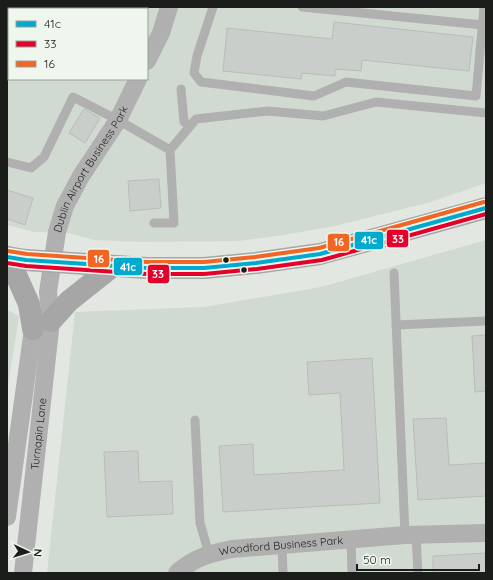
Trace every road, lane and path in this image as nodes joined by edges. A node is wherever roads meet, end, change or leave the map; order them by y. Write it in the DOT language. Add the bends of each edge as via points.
graph roads {
  1 [pos="169,7"];
  2 [pos="213,7"];
  3 [pos="302,7"];
  4 [pos="484,7"];
  5 [pos="483,25"];
  6 [pos="148,59"];
  7 [pos="138,80"];
  8 [pos="181,89"];
  9 [pos="486,114"];
  10 [pos="118,120"];
  11 [pos="190,126"];
  12 [pos="170,150"];
  13 [pos="7,162"];
  14 [pos="486,208"];
  15 [pos="154,223"];
  16 [pos="7,257"];
  17 [pos="52,262"];
  18 [pos="113,266"];
  19 [pos="394,273"];
  20 [pos="486,321"];
  21 [pos="42,325"];
  22 [pos="396,325"];
  23 [pos="195,420"];
  24 [pos="7,517"];
  25 [pos="486,533"];
  26 [pos="411,535"];
  27 [pos="351,540"];
  28 [pos="282,545"];
  29 [pos="209,554"];
  30 [pos="23,573"];
  31 [pos="177,573"];
  32 [pos="283,573"];
  33 [pos="352,573"];
  34 [pos="418,573"];
  1 -- 6 [label="street" via="161,34"];
  2 -- 5 [label="lane" via="194,73 201,82 314,96 346,82 476,96"];
  3 -- 5 [label="lane"];
  4 -- 5 [label="lane"];
  7 -- 10 [label="street, Dublin Airport Business Park"];
  8 -- 11 [label="lane" via="184,122"];
  9 -- 11 [label="lane" via="376,102 323,116 268,111 196,119"];
  10 -- 12 [label="lane"];
  10 -- 13 [label="lane" via="73,97 44,156 31,168"];
  10 -- 17 [label="street, Dublin Airport Business Park" via="81,176 65,206 56,232"];
  11 -- 12 [label="lane"];
  12 -- 15 [label="lane" via="174,222"];
  14 -- 18 [label="main road" via="320,254 204,268"];
  16 -- 17 [label="main road"];
  16 -- 21 [label="main road"];
  17 -- 18 [label="main road"];
  17 -- 21 [label="street, Turnapin Lane"];
  18 -- 21 [label="main road"];
  19 -- 22 [label="lane"];
  20 -- 22 [label="lane"];
  21 -- 24 [label="street, Turnapin Lane"];
  21 -- 30 [label="street, Turnapin Lane"];
  22 -- 26 [label="lane"];
  23 -- 29 [label="lane" via="200,523"];
  25 -- 26 [label="street, Woodford Business Park"];
  26 -- 27 [label="street, Woodford Business Park"];
  26 -- 34 [label="lane"];
  27 -- 28 [label="street, Woodford Business Park"];
  27 -- 33 [label="lane"];
  28 -- 29 [label="street, Woodford Business Park" via="232,549"];
  28 -- 32 [label="lane"];
  29 -- 31 [label="street, Woodford Business Park" via="186,565"];
}
